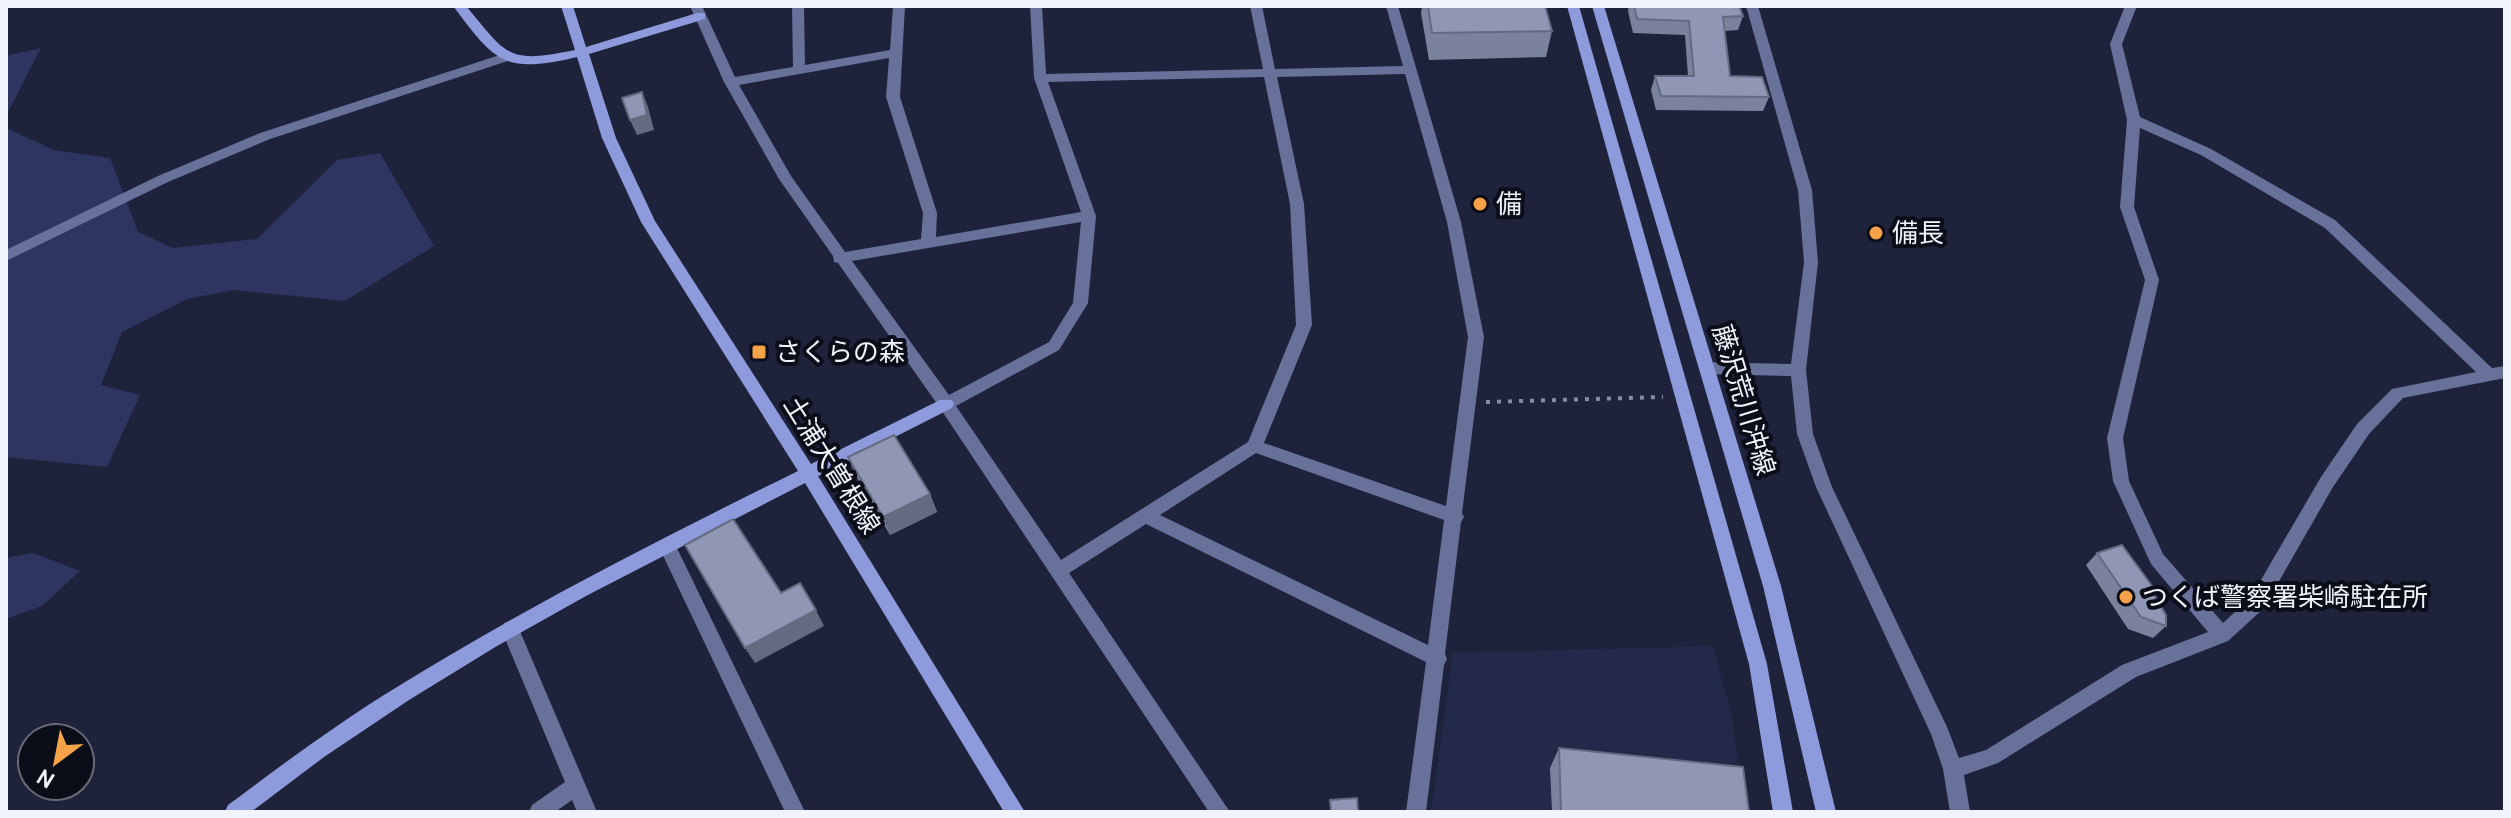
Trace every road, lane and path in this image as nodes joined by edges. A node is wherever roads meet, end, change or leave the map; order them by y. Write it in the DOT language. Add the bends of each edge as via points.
graph roads {
  1 [pos="459,6"];
  2 [pos="567,6"];
  3 [pos="798,6"];
  4 [pos="899,6"];
  5 [pos="1036,6"];
  6 [pos="1256,6"];
  7 [pos="1392,6"];
  8 [pos="1573,6"];
  9 [pos="1598,6"];
  10 [pos="1752,6"];
  11 [pos="2131,6"];
  12 [pos="698,11"];
  13 [pos="582,52"];
  14 [pos="895,53"];
  15 [pos="506,57"];
  16 [pos="799,70"];
  17 [pos="1412,70"];
  18 [pos="1270,74"];
  19 [pos="1040,78"];
  20 [pos="731,82"];
  21 [pos="2134,120"];
  22 [pos="1089,216"];
  23 [pos="928,241"];
  24 [pos="6,256"];
  25 [pos="839,258"];
  26 [pos="1707,368"];
  27 [pos="1798,370"];
  28 [pos="2496,373"];
  29 [pos="1663,397"];
  30 [pos="1470,402"];
  31 [pos="946,404"];
  32 [pos="1254,446"];
  33 [pos="809,475"];
  34 [pos="1147,516"];
  35 [pos="1456,517"];
  36 [pos="668,547"];
  37 [pos="1058,571"];
  38 [pos="510,629"];
  39 [pos="2222,635"];
  40 [pos="1438,659"];
  41 [pos="1953,769"];
  42 [pos="576,786"];
  43 [pos="235,812"];
  44 [pos="539,812"];
  45 [pos="587,812"];
  46 [pos="795,812"];
  47 [pos="1015,812"];
  48 [pos="1220,812"];
  49 [pos="1416,812"];
  50 [pos="1783,812"];
  51 [pos="1826,812"];
  52 [pos="1960,812"];
  1 -- 15 [label="main road"];
  2 -- 13 [label="main road, 土浦大曽根線"];
  3 -- 16 [label="street"];
  4 -- 14 [label="street"];
  5 -- 19 [label="street"];
  6 -- 18 [label="street"];
  7 -- 17 [label="street"];
  8 -- 50 [label="main road" via="1758,664"];
  9 -- 26 [label="main road, 藤沢荒川沖線"];
  10 -- 27 [label="street" via="1805,190 1811,262"];
  11 -- 21 [label="street" via="2116,44"];
  12 -- 13 [label="main road"];
  12 -- 20 [label="street"];
  13 -- 15 [label="main road" via="538,61"];
  13 -- 33 [label="main road, 土浦大曽根線" via="609,138 648,222"];
  14 -- 16 [label="street"];
  14 -- 23 [label="street" via="893,97 930,213"];
  15 -- 24 [label="street" via="265,136"];
  16 -- 20 [label="street"];
  17 -- 18 [label="street"];
  17 -- 30 [label="street" via="1454,222 1476,337"];
  18 -- 19 [label="street"];
  18 -- 32 [label="street" via="1297,204 1304,325"];
  19 -- 22 [label="street"];
  20 -- 25 [label="street"];
  21 -- 28 [label="street" via="2206,152 2330,224"];
  21 -- 39 [label="street" via="2127,207 2152,280 2115,438 2121,481 2157,559"];
  22 -- 23 [label="street"];
  22 -- 31 [label="street" via="1080,303 1054,346"];
  23 -- 25 [label="street"];
  25 -- 31 [label="street"];
  26 -- 27 [label="street"];
  26 -- 51 [label="main road, 藤沢荒川沖線" via="1772,586"];
  27 -- 41 [label="street" via="1805,434 1824,487 1897,636"];
  28 -- 39 [label="street" via="2398,393 2381,409 2327,482 2257,603"];
  29 -- 30 [label="path"];
  30 -- 35 [label="street"];
  31 -- 33 [label="main road"];
  31 -- 37 [label="street"];
  32 -- 34 [label="street"];
  32 -- 35 [label="street"];
  33 -- 36 [label="main road"];
  33 -- 47 [label="main road, 土浦大曽根線"];
  34 -- 37 [label="street"];
  34 -- 40 [label="street"];
  35 -- 40 [label="street"];
  36 -- 38 [label="main road"];
  36 -- 46 [label="street"];
  37 -- 48 [label="street"];
  38 -- 42 [label="street"];
  38 -- 43 [label="main road" via="274,781"];
  39 -- 41 [label="street" via="2129,671 1991,757"];
  40 -- 49 [label="street"];
  41 -- 52 [label="street"];
  42 -- 44 [label="street"];
  42 -- 45 [label="street"];
}
